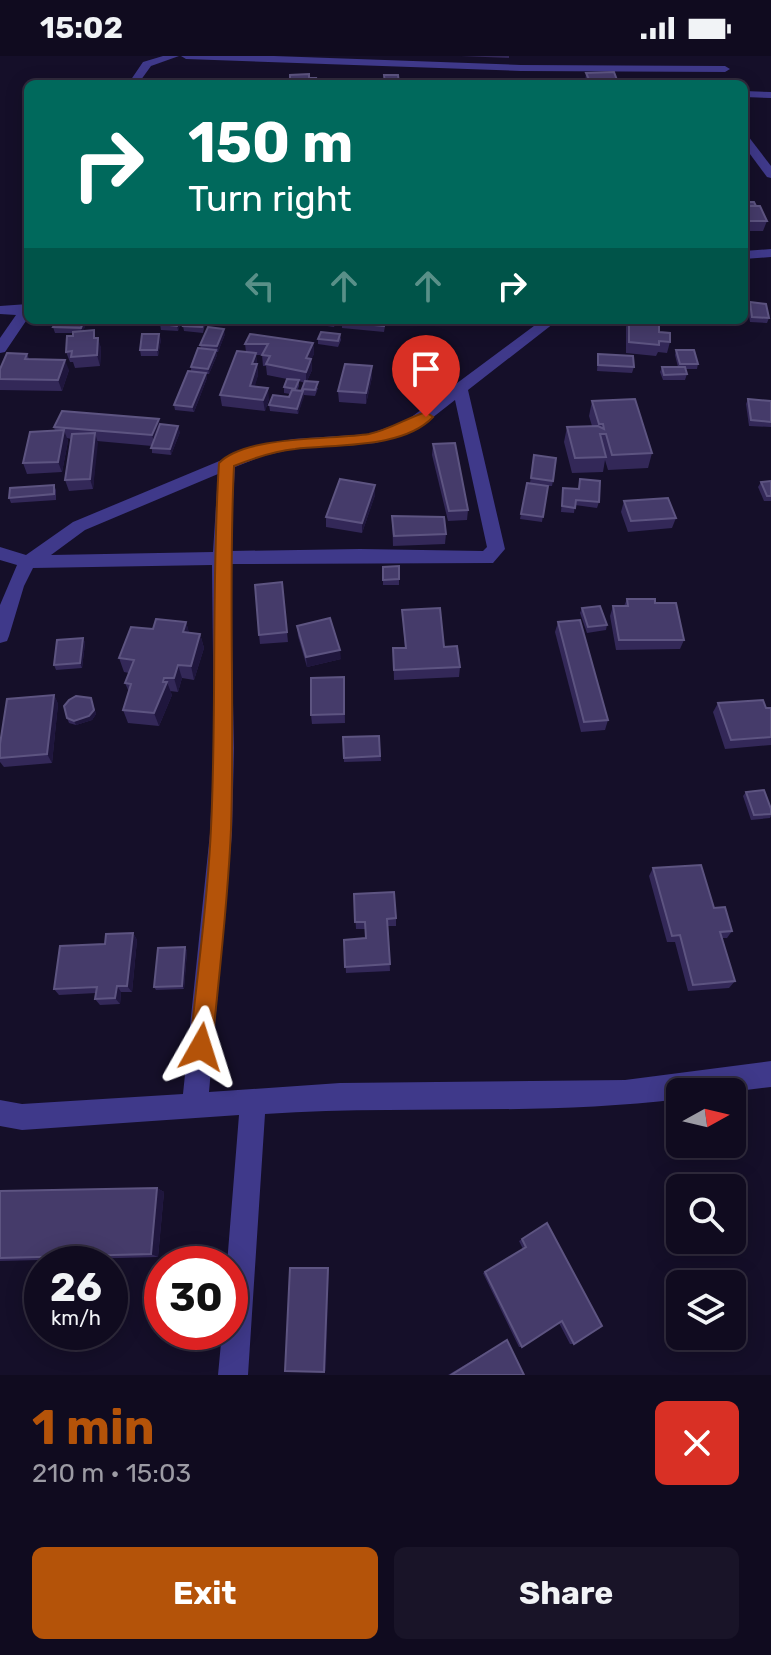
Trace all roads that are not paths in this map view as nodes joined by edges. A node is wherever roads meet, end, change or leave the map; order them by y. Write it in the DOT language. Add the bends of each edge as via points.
graph roads {
  1 [pos="186,56"];
  2 [pos="721,56"];
  3 [pos="165,57"];
  4 [pos="353,59"];
  5 [pos="522,62"];
  6 [pos="725,69"];
  7 [pos="136,80"];
  8 [pos="729,80"];
  9 [pos="748,94"];
  10 [pos="771,95"];
  11 [pos="748,143"];
  12 [pos="771,174"];
  13 [pos="771,253"];
  14 [pos="748,255"];
  15 [pos="24,309"];
  16 [pos="0,310"];
  17 [pos="24,313"];
  18 [pos="546,324"];
  19 [pos="0,349"];
  20 [pos="460,390"];
  21 [pos="227,463"];
  22 [pos="0,553"];
  23 [pos="221,558"];
  24 [pos="28,562"];
  25 [pos="0,636"];
  26 [pos="771,1074"];
  27 [pos="253,1101"];
  28 [pos="195,1105"];
  29 [pos="0,1113"];
  30 [pos="233,1375"];
  1 -- 4 [label="street"];
  2 -- 6 [label="street"];
  3 -- 7 [label="street" via="147,64"];
  4 -- 5 [label="street"];
  5 -- 6 [label="street"];
  6 -- 8 [label="street"];
  9 -- 10 [label="street"];
  11 -- 12 [label="street"];
  13 -- 14 [label="street"];
  15 -- 16 [label="street"];
  17 -- 19 [label="street"];
  18 -- 20 [label="street"];
  20 -- 21 [label="street" via="426,417 370,439 293,444"];
  20 -- 23 [label="street" via="496,549 492,556"];
  21 -- 23 [label="street"];
  21 -- 24 [label="street" via="79,526"];
  22 -- 24 [label="street"];
  23 -- 24 [label="street"];
  23 -- 28 [label="street" via="221,833"];
  24 -- 25 [label="street"];
  26 -- 27 [label="street" via="625,1093"];
  27 -- 28 [label="street"];
  27 -- 30 [label="street"];
  28 -- 29 [label="street" via="22,1117"];
}
